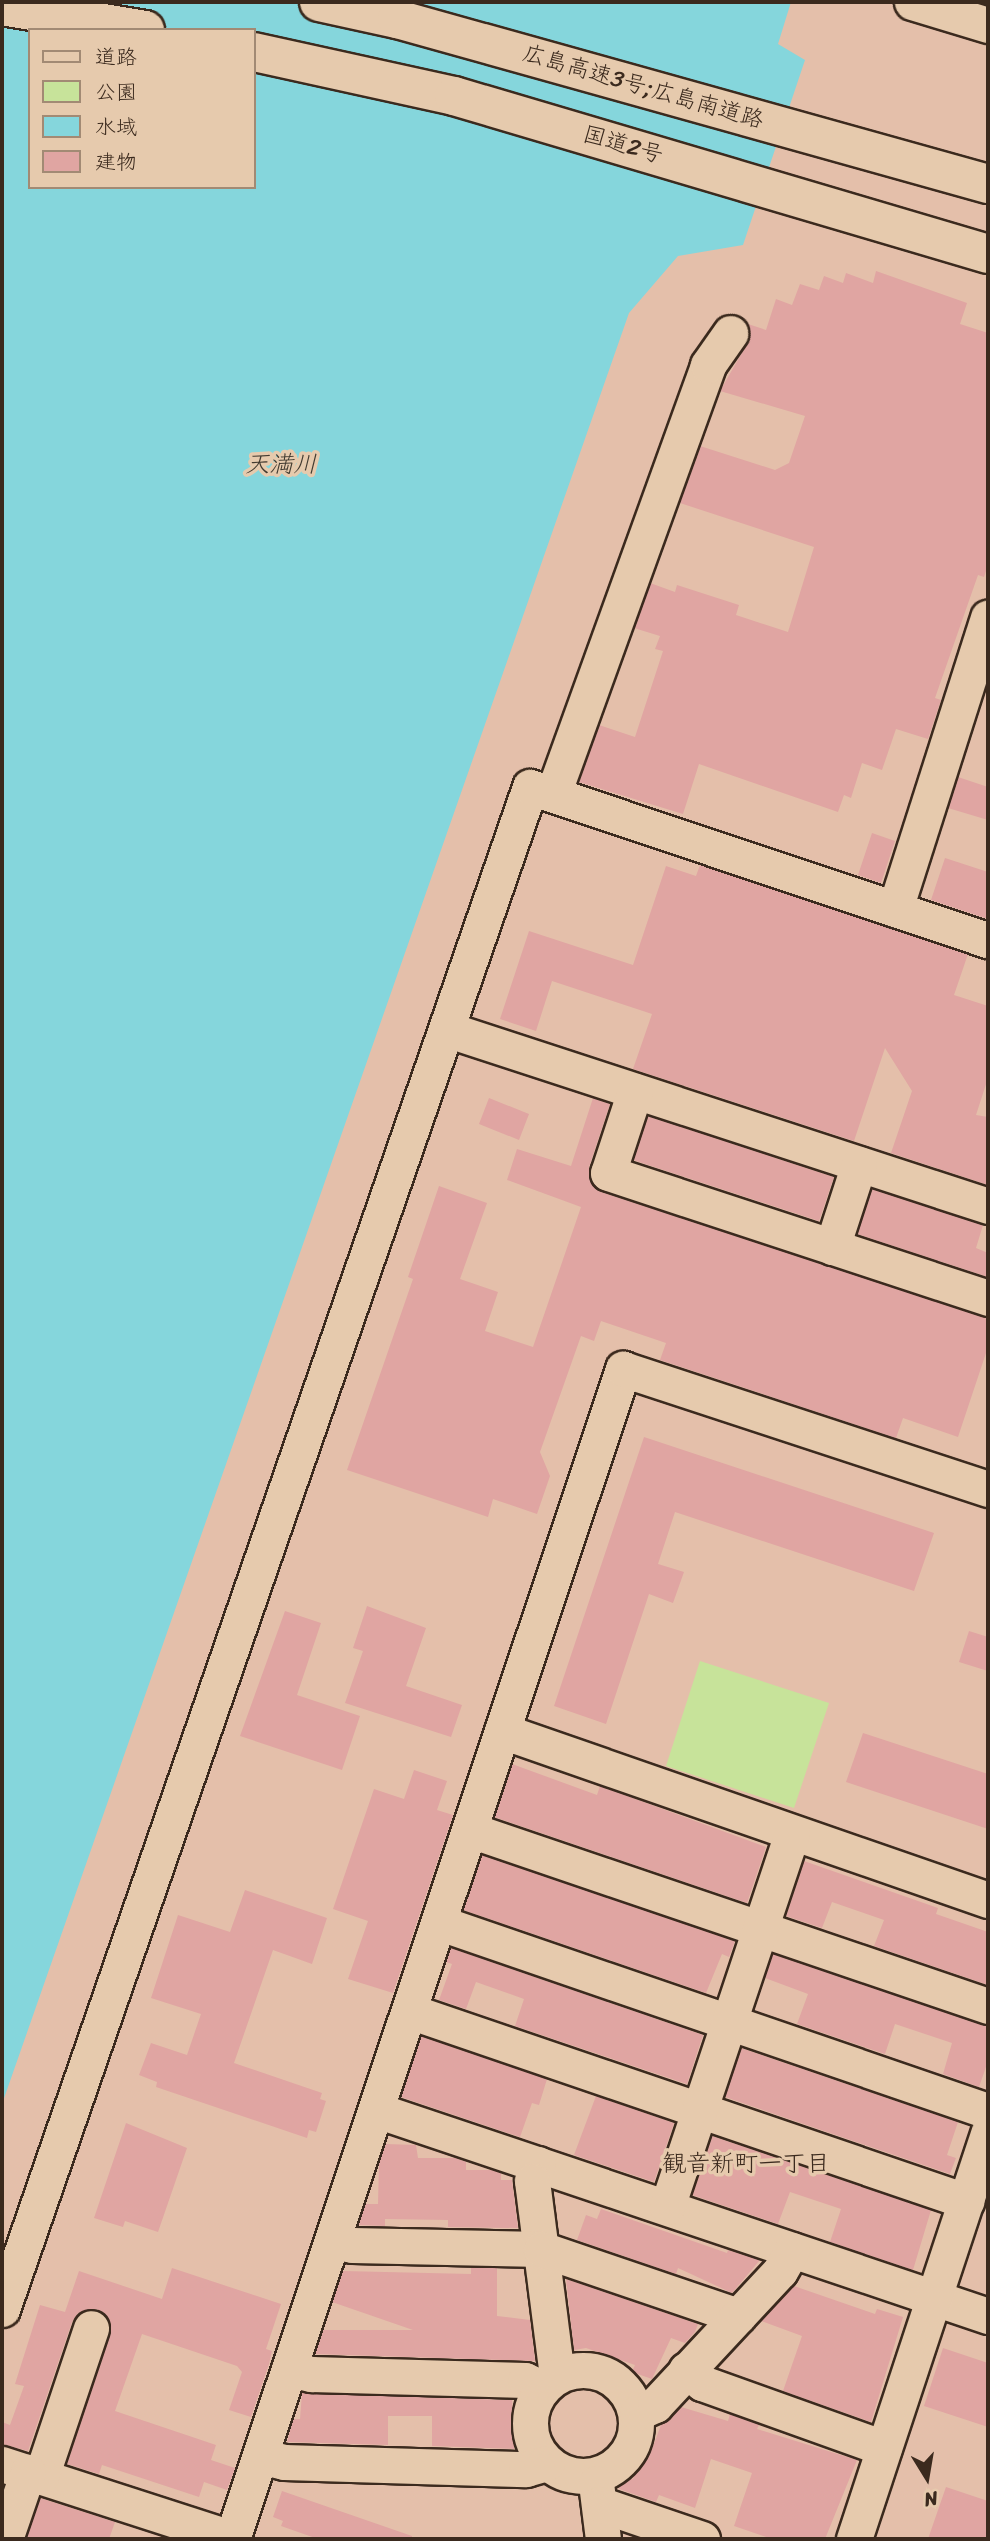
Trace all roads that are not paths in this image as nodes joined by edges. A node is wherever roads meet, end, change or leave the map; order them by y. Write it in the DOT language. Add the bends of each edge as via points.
graph roads {
  1 [pos="319,2"];
  2 [pos="912,2"];
  3 [pos="2,6"];
  4 [pos="988,25"];
  5 [pos="133,28"];
  6 [pos="256,52"];
  7 [pos="981,182"];
  8 [pos="988,254"];
  9 [pos="730,333"];
  10 [pos="988,617"];
  11 [pos="553,794"];
  12 [pos="895,909"];
  13 [pos="988,940"];
  14 [pos="449,1030"];
  15 [pos="635,1091"];
  16 [pos="859,1164"];
  17 [pos="988,1206"];
  18 [pos="832,1247"];
  19 [pos="988,1298"];
  20 [pos="988,1489"];
  21 [pos="502,1731"];
  22 [pos="470,1830"];
  23 [pos="792,1833"];
  24 [pos="988,1900"];
  25 [pos="440,1923"];
  26 [pos="760,1931"];
  27 [pos="988,2006"];
  28 [pos="409,2011"];
  29 [pos="730,2021"];
  30 [pos="376,2110"];
  31 [pos="699,2111"];
  32 [pos="988,2111"];
  33 [pos="988,2133"];
  34 [pos="538,2164"];
  35 [pos="966,2201"];
  36 [pos="667,2207"];
  37 [pos="332,2241"];
  38 [pos="541,2249"];
  39 [pos="792,2250"];
  40 [pos="935,2298"];
  41 [pos="2,2309"];
  42 [pos="738,2316"];
  43 [pos="988,2316"];
  44 [pos="91,2328"];
  45 [pos="289,2369"];
  46 [pos="686,2370"];
  47 [pos="549,2381"];
  48 [pos="637,2413"];
  49 [pos="884,2448"];
  50 [pos="260,2456"];
  51 [pos="547,2463"];
  52 [pos="24,2471"];
  53 [pos="597,2490"];
  54 [pos="5,2539"];
  55 [pos="233,2539"];
  56 [pos="603,2539"];
  57 [pos="702,2539"];
  58 [pos="854,2539"];
  1 -- 7 [label="highway, 広島高速3号;広島南道路" via="397,19"];
  2 -- 4 [label="street"];
  3 -- 5 [label="highway"];
  6 -- 8 [label="highway, 国道2号" via="454,96"];
  9 -- 11 [label="street" via="708,365"];
  10 -- 12 [label="street"];
  11 -- 12 [label="street"];
  11 -- 14 [label="street" via="530,786"];
  12 -- 13 [label="street"];
  14 -- 15 [label="street"];
  14 -- 41 [label="street"];
  15 -- 16 [label="street"];
  15 -- 18 [label="street" via="608,1173"];
  16 -- 17 [label="street"];
  16 -- 18 [label="street"];
  18 -- 19 [label="street"];
  20 -- 21 [label="street" via="623,1369"];
  21 -- 22 [label="street"];
  21 -- 23 [label="street"];
  22 -- 25 [label="street"];
  22 -- 26 [label="street"];
  23 -- 24 [label="street"];
  23 -- 26 [label="street"];
  25 -- 28 [label="street"];
  25 -- 29 [label="street"];
  26 -- 27 [label="street"];
  26 -- 29 [label="street"];
  28 -- 30 [label="street"];
  28 -- 31 [label="street"];
  29 -- 31 [label="street"];
  29 -- 32 [label="street"];
  30 -- 34 [label="street"];
  30 -- 37 [label="street"];
  31 -- 35 [label="street"];
  31 -- 36 [label="street"];
  33 -- 35 [label="street"];
  34 -- 36 [label="street"];
  34 -- 38 [label="street" via="533,2181"];
  35 -- 40 [label="street"];
  36 -- 39 [label="street"];
  37 -- 38 [label="street"];
  37 -- 45 [label="street"];
  38 -- 42 [label="street"];
  38 -- 47 [label="street"];
  39 -- 40 [label="street"];
  39 -- 42 [label="street"];
  40 -- 43 [label="street"];
  40 -- 49 [label="street"];
  42 -- 46 [label="street"];
  44 -- 52 [label="street"];
  45 -- 47 [label="street" via="311,2374"];
  45 -- 50 [label="street"];
  46 -- 48 [label="street" via="655,2404"];
  46 -- 49 [label="street" via="702,2383"];
  47 -- 48 [label="street" via="575,2369 606,2373 624,2387"];
  47 -- 51 [label="street" via="529,2420 533,2444"];
  48 -- 53 [label="street" via="637,2432 628,2454"];
  49 -- 58 [label="street"];
  50 -- 51 [label="street" via="284,2462 526,2469"];
  50 -- 55 [label="street"];
  51 -- 53 [label="street"];
  52 -- 54 [label="street"];
  52 -- 55 [label="street"];
  53 -- 56 [label="street"];
  53 -- 57 [label="street"];
}
